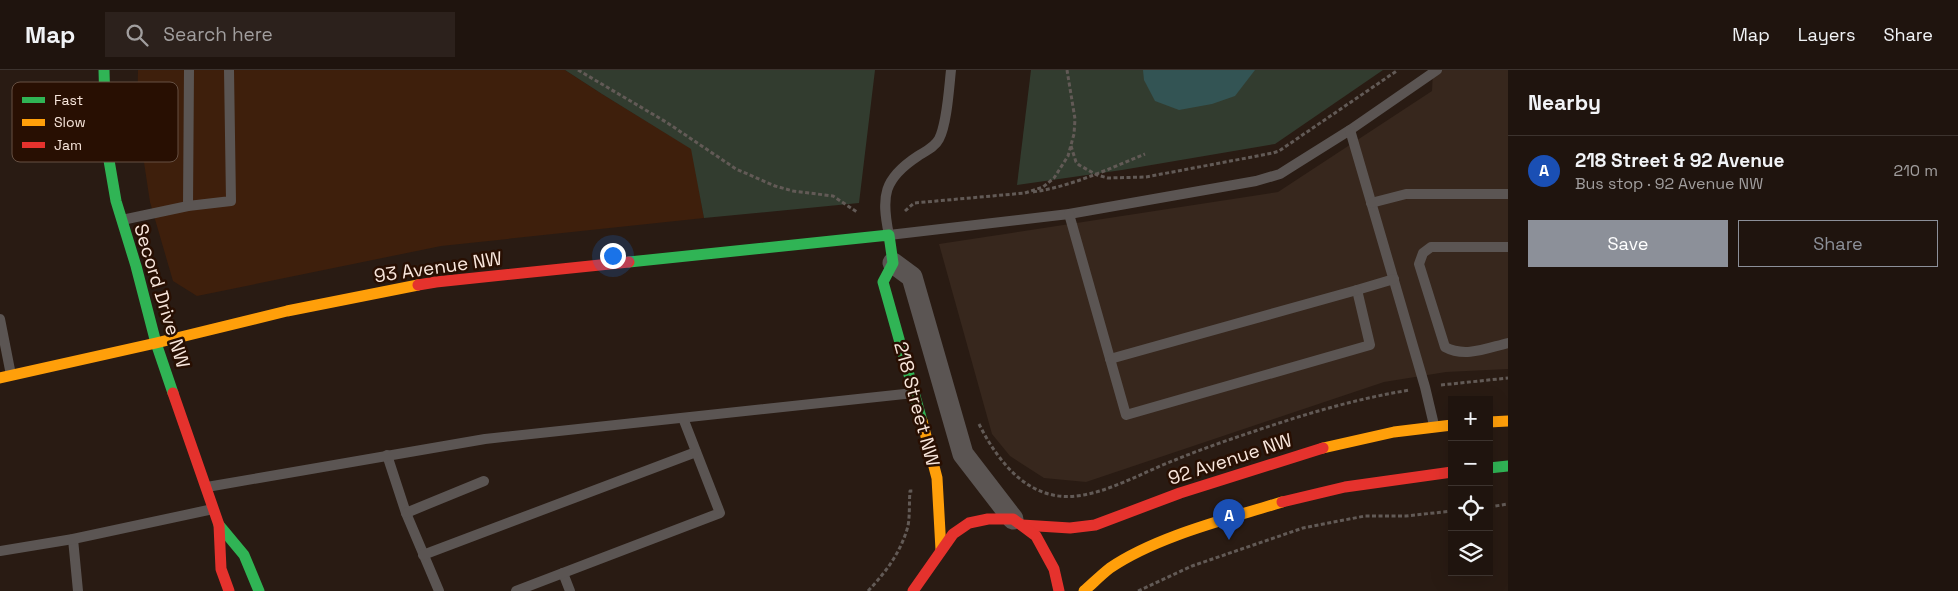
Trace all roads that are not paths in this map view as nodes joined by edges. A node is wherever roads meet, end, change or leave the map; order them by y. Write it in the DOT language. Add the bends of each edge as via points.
graph roads {
  1 [pos="189,70"];
  2 [pos="228,70"];
  3 [pos="951,70"];
  4 [pos="1437,70"];
  5 [pos="1350,130"];
  6 [pos="109,162"];
  7 [pos="1508,194"];
  8 [pos="1371,203"];
  9 [pos="188,206"];
  10 [pos="1070,214"];
  11 [pos="121,220"];
  12 [pos="889,235"];
  13 [pos="1508,247"];
  14 [pos="894,263"];
  15 [pos="1394,280"];
  16 [pos="1357,290"];
  17 [pos="0,320"];
  18 [pos="156,343"];
  19 [pos="1508,343"];
  20 [pos="1110,359"];
  21 [pos="5,377"];
  22 [pos="914,393"];
  23 [pos="683,418"];
  24 [pos="1508,421"];
  25 [pos="1493,422"];
  26 [pos="1448,424"];
  27 [pos="1434,426"];
  28 [pos="696,452"];
  29 [pos="386,455"];
  30 [pos="1508,466"];
  31 [pos="1493,468"];
  32 [pos="1448,473"];
  33 [pos="484,480"];
  34 [pos="206,487"];
  35 [pos="214,509"];
  36 [pos="406,513"];
  37 [pos="1018,522"];
  38 [pos="220,525"];
  39 [pos="73,539"];
  40 [pos="940,550"];
  41 [pos="0,551"];
  42 [pos="423,555"];
  43 [pos="932,565"];
  44 [pos="563,573"];
  45 [pos="934,582"];
  46 [pos="78,591"];
  47 [pos="229,591"];
  48 [pos="259,591"];
  49 [pos="439,591"];
  50 [pos="516,591"];
  51 [pos="570,591"];
  52 [pos="913,591"];
  53 [pos="1059,591"];
  54 [pos="1084,591"];
  1 -- 9 [label="lane"];
  2 -- 9 [label="lane" via="231,201"];
  3 -- 12 [label="lane" via="939,139 933,147 903,166 888,184 884,212"];
  4 -- 5 [label="lane"];
  5 -- 8 [label="lane"];
  5 -- 10 [label="lane" via="1291,167 1256,181"];
  6 -- 11 [label="street, Secord Drive NW"];
  7 -- 8 [label="lane" via="1406,194"];
  8 -- 15 [label="lane"];
  9 -- 11 [label="lane"];
  10 -- 12 [label="lane"];
  10 -- 20 [label="lane"];
  11 -- 18 [label="street, Secord Drive NW"];
  12 -- 14 [label="street"];
  12 -- 18 [label="street, 93 Avenue NW" via="436,282 287,311"];
  13 -- 19 [label="lane" via="1432,247 1423,253 1419,264 1444,348 1466,354"];
  14 -- 22 [label="street, 218 Street NW" via="883,282"];
  14 -- 37 [label="street, 218 Street NW" via="912,276 963,454"];
  15 -- 16 [label="lane"];
  15 -- 27 [label="lane"];
  16 -- 20 [label="lane"];
  16 -- 20 [label="lane" via="1370,345 1126,416"];
  17 -- 21 [label="lane"];
  18 -- 21 [label="street, 93 Avenue NW"];
  18 -- 34 [label="street, Secord Drive NW"];
  22 -- 23 [label="lane"];
  22 -- 40 [label="street, 218 Street NW" via="939,489"];
  23 -- 28 [label="lane"];
  23 -- 29 [label="lane" via="486,439"];
  24 -- 25 [label="street"];
  26 -- 27 [label="street, 92 Avenue NW"];
  27 -- 37 [label="street, 92 Avenue NW" via="1349,441 1300,454 1088,527 1068,529"];
  28 -- 42 [label="lane"];
  28 -- 44 [label="lane" via="720,513"];
  29 -- 34 [label="lane"];
  29 -- 36 [label="lane"];
  30 -- 31 [label="street"];
  32 -- 54 [label="street" via="1345,487 1282,502 1184,533 1129,557"];
  33 -- 36 [label="lane"];
  34 -- 35 [label="street, Secord Drive NW"];
  35 -- 38 [label="street, Secord Drive NW"];
  35 -- 39 [label="lane"];
  36 -- 42 [label="lane"];
  37 -- 40 [label="street, 92 Avenue NW" via="988,518 969,523 953,534"];
  37 -- 53 [label="street" via="1036,536 1045,550"];
  38 -- 47 [label="street, Secord Drive NW" via="222,569"];
  38 -- 48 [label="street, Secord Drive NW" via="244,555"];
  39 -- 41 [label="lane"];
  39 -- 46 [label="lane"];
  40 -- 43 [label="street, 92 Avenue NW"];
  42 -- 49 [label="lane"];
  43 -- 45 [label="street"];
  43 -- 52 [label="street, 92 Avenue NW"];
  44 -- 50 [label="lane"];
  44 -- 51 [label="lane"];
}
